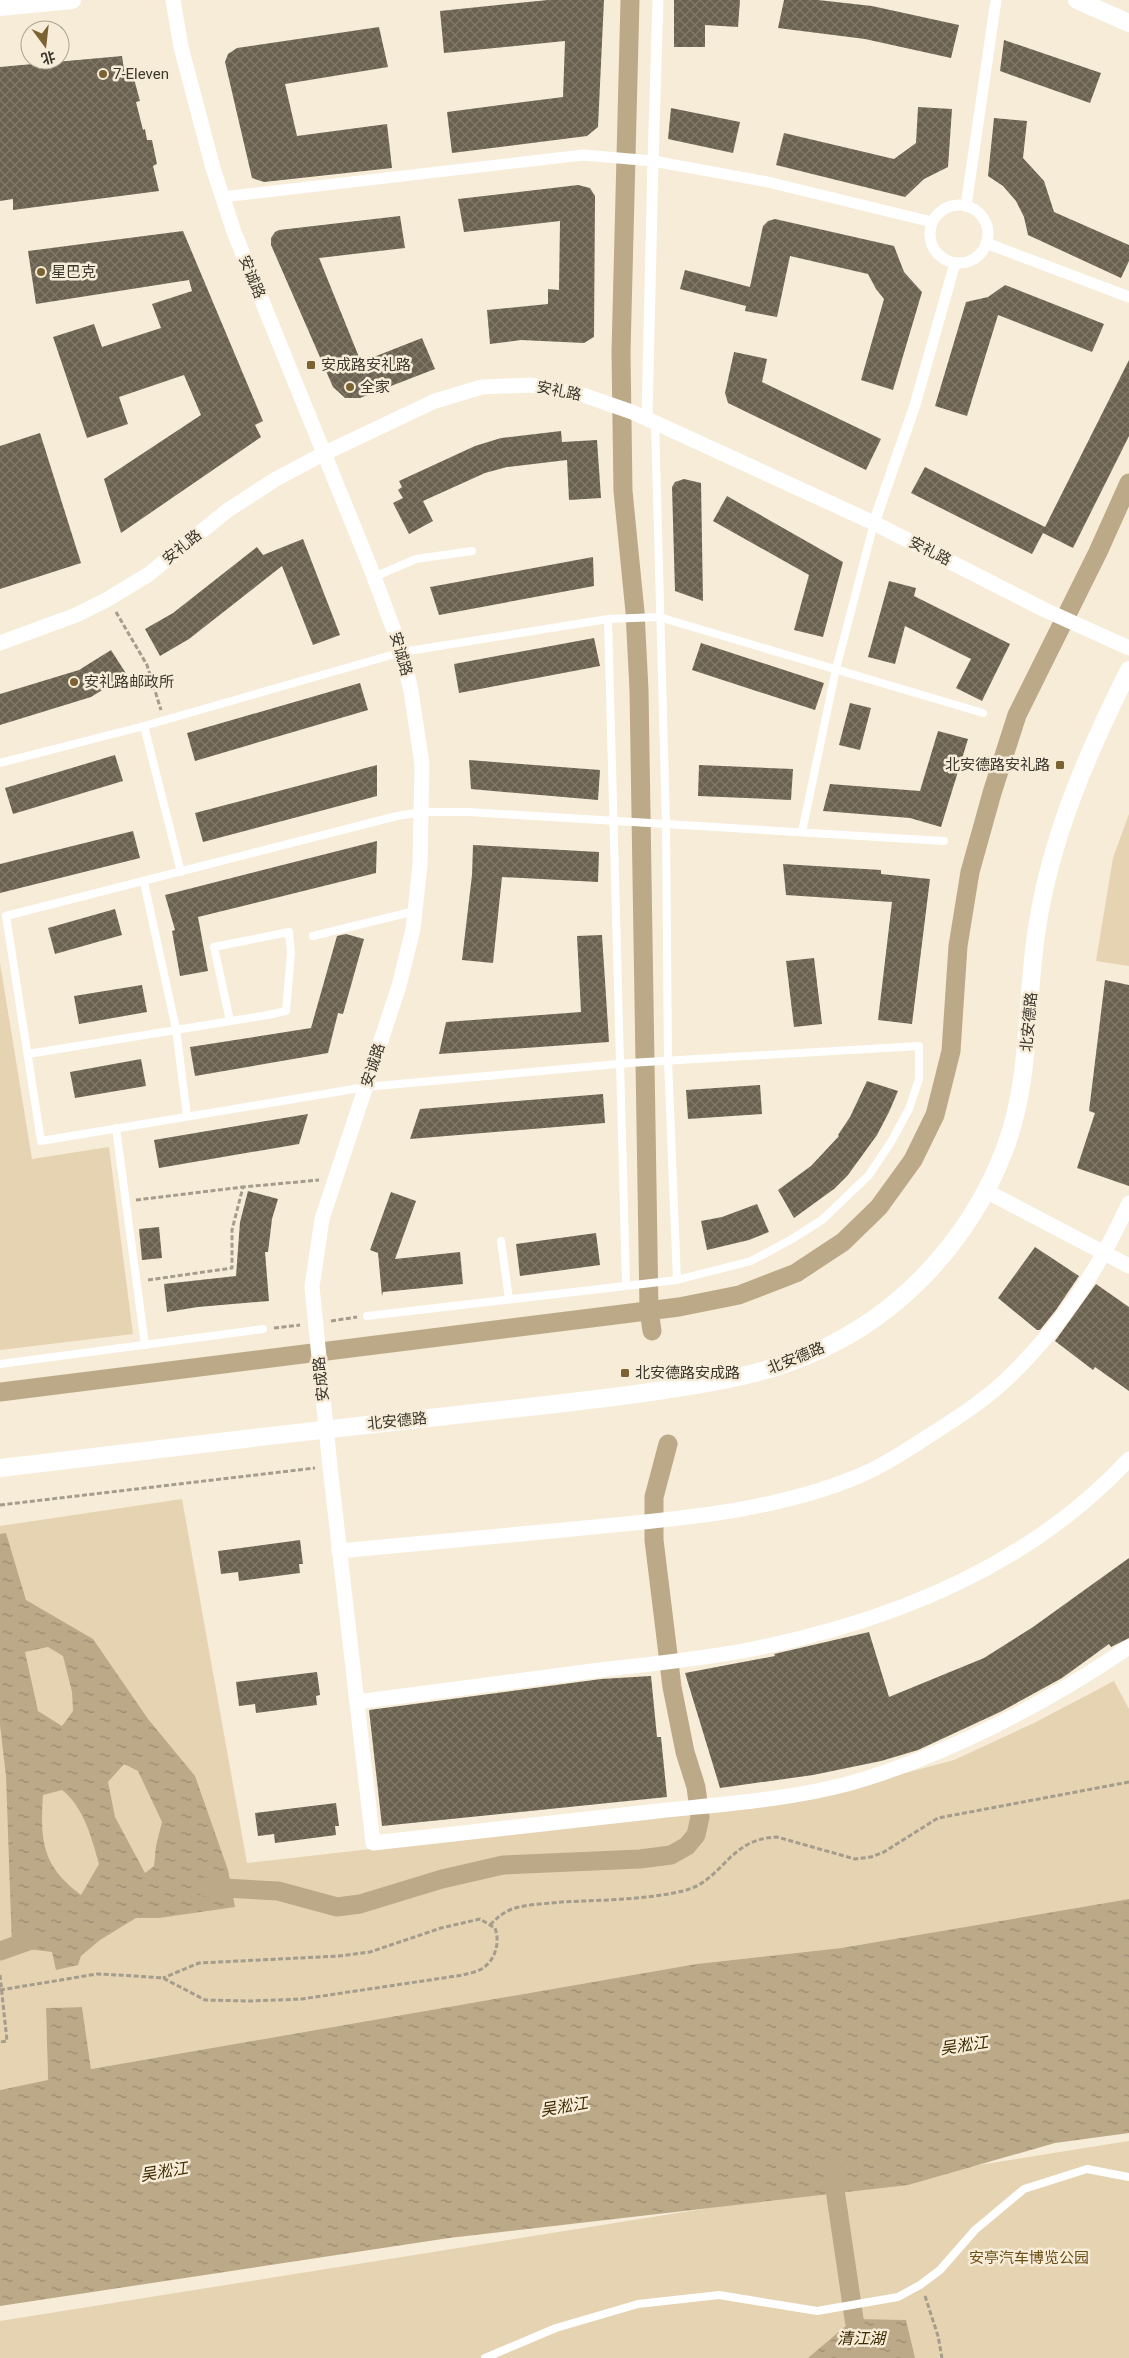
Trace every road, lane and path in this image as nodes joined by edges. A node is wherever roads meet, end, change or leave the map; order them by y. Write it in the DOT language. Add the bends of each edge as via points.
graph roads {
  1 [pos="72,0"];
  2 [pos="173,0"];
  3 [pos="658,0"];
  4 [pos="996,0"];
  5 [pos="1077,0"];
  6 [pos="0,8"];
  7 [pos="1129,23"];
  8 [pos="653,161"];
  9 [pos="223,197"];
  10 [pos="966,206"];
  11 [pos="932,222"];
  12 [pos="986,243"];
  13 [pos="955,263"];
  14 [pos="1129,297"];
  15 [pos="651,421"];
  16 [pos="323,454"];
  17 [pos="874,523"];
  18 [pos="472,551"];
  19 [pos="374,577"];
  20 [pos="108,599"];
  21 [pos="659,617"];
  22 [pos="608,619"];
  23 [pos="0,643"];
  24 [pos="1129,648"];
  25 [pos="402,652"];
  26 [pos="836,669"];
  27 [pos="1129,670"];
  28 [pos="983,713"];
  29 [pos="164,720"];
  30 [pos="144,726"];
  31 [pos="0,763"];
  32 [pos="422,812"];
  33 [pos="617,822"];
  34 [pos="666,824"];
  35 [pos="802,832"];
  36 [pos="944,841"];
  37 [pos="181,872"];
  38 [pos="144,882"];
  39 [pos="415,911"];
  40 [pos="313,936"];
  41 [pos="230,1020"];
  42 [pos="176,1029"];
  43 [pos="28,1054"];
  44 [pos="664,1061"];
  45 [pos="620,1064"];
  46 [pos="366,1087"];
  47 [pos="187,1116"];
  48 [pos="116,1128"];
  49 [pos="335,1179"];
  50 [pos="242,1187"];
  51 [pos="986,1191"];
  52 [pos="126,1201"];
  53 [pos="1129,1203"];
  54 [pos="501,1241"];
  55 [pos="1104,1253"];
  56 [pos="1129,1266"];
  57 [pos="677,1280"];
  58 [pos="137,1282"];
  59 [pos="626,1284"];
  60 [pos="509,1298"];
  61 [pos="368,1316"];
  62 [pos="355,1317"];
  63 [pos="286,1326"];
  64 [pos="292,1326"];
  65 [pos="316,1326"];
  66 [pos="263,1329"];
  67 [pos="145,1345"];
  68 [pos="0,1364"];
  69 [pos="326,1429"];
  70 [pos="1129,1459"];
  71 [pos="330,1466"];
  72 [pos="0,1468"];
  73 [pos="0,1505"];
  74 [pos="340,1551"];
  75 [pos="1129,1647"];
  76 [pos="357,1702"];
  77 [pos="1129,1782"];
  78 [pos="490,1925"];
  79 [pos="0,1975"];
  80 [pos="163,1978"];
  81 [pos="1,1990"];
  82 [pos="0,2042"];
  83 [pos="1129,2177"];
  84 [pos="920,2285"];
  85 [pos="485,2358"];
  86 [pos="942,2358"];
  1 -- 6 [label="street"];
  2 -- 9 [label="street, 安诚路" via="181,47"];
  3 -- 8 [label="street"];
  4 -- 10 [label="street"];
  5 -- 7 [label="street"];
  8 -- 9 [label="street" via="582,155"];
  8 -- 11 [label="street" via="768,182"];
  8 -- 15 [label="street"];
  9 -- 16 [label="street, 安诚路"];
  10 -- 11 [label="street" via="953,206 940,212"];
  10 -- 12 [label="street" via="981,215 989,231"];
  11 -- 13 [label="street" via="930,236 933,248 942,258"];
  12 -- 13 [label="street" via="972,261"];
  12 -- 14 [label="street"];
  13 -- 17 [label="street" via="915,406"];
  15 -- 16 [label="street, 安礼路" via="583,395 531,385 482,387 435,401"];
  15 -- 17 [label="street, 安礼路"];
  15 -- 21 [label="lane"];
  16 -- 19 [label="street, 安诚路"];
  16 -- 20 [label="street, 安礼路" via="228,510 149,574"];
  17 -- 24 [label="street, 安礼路" via="1045,610"];
  17 -- 26 [label="lane"];
  18 -- 19 [label="lane" via="416,559"];
  19 -- 25 [label="street, 安诚路"];
  20 -- 23 [label="street, 安礼路" via="76,615"];
  20 -- 29 [label="path" via="147,665"];
  21 -- 22 [label="lane"];
  21 -- 26 [label="lane"];
  21 -- 34 [label="lane"];
  22 -- 25 [label="lane"];
  22 -- 33 [label="lane"];
  25 -- 29 [label="lane"];
  25 -- 32 [label="street, 安诚路" via="422,764"];
  26 -- 28 [label="lane"];
  26 -- 35 [label="lane"];
  27 -- 51 [label="street, 北安德路" via="1080,773 1051,861 1037,929 1026,1066 1018,1108"];
  29 -- 30 [label="lane"];
  30 -- 31 [label="lane"];
  30 -- 37 [label="lane"];
  32 -- 33 [label="lane"];
  32 -- 37 [label="lane"];
  32 -- 39 [label="street, 安诚路"];
  33 -- 34 [label="lane"];
  33 -- 45 [label="lane"];
  34 -- 35 [label="lane"];
  34 -- 44 [label="lane"];
  35 -- 36 [label="lane"];
  37 -- 38 [label="lane"];
  38 -- 42 [label="lane"];
  38 -- 43 [label="lane" via="6,916"];
  39 -- 40 [label="lane"];
  39 -- 46 [label="street, 安诚路" via="399,986"];
  41 -- 41 [label="lane" via="214,947 289,932 291,953 286,1011"];
  41 -- 42 [label="lane"];
  42 -- 43 [label="lane"];
  42 -- 47 [label="lane"];
  43 -- 48 [label="lane" via="41,1141"];
  44 -- 45 [label="lane"];
  44 -- 57 [label="lane"];
  44 -- 57 [label="lane" via="918,1046 919,1079 909,1110 891,1142 848,1196 822,1220 752,1261"];
  45 -- 46 [label="lane"];
  45 -- 59 [label="lane"];
  46 -- 47 [label="lane"];
  46 -- 49 [label="street, 安诚路"];
  47 -- 48 [label="lane"];
  48 -- 52 [label="lane"];
  49 -- 50 [label="path"];
  49 -- 65 [label="street, 安诚路" via="316,1250 312,1287"];
  50 -- 52 [label="path"];
  50 -- 58 [label="path" via="232,1230 232,1268"];
  51 -- 55 [label="street"];
  51 -- 69 [label="street, 北安德路" via="942,1257 896,1302 844,1337 776,1368 631,1396"];
  52 -- 58 [label="lane"];
  53 -- 55 [label="street"];
  54 -- 60 [label="lane"];
  55 -- 56 [label="street"];
  55 -- 74 [label="street" via="1042,1342 1012,1374 971,1409 861,1476 809,1494 674,1518"];
  57 -- 59 [label="lane"];
  58 -- 67 [label="lane"];
  59 -- 60 [label="lane"];
  60 -- 61 [label="lane"];
  62 -- 65 [label="path"];
  63 -- 64 [label="path"];
  65 -- 69 [label="street, 安成路"];
  66 -- 67 [label="lane"];
  67 -- 68 [label="lane"];
  69 -- 71 [label="street, 安成路"];
  69 -- 72 [label="street, 北安德路"];
  70 -- 76 [label="street" via="1108,1482 1018,1550 957,1584 864,1621 753,1649"];
  71 -- 73 [label="path"];
  71 -- 74 [label="street, 安成路"];
  74 -- 76 [label="street, 安成路"];
  75 -- 76 [label="street, 安成路" via="1018,1714 943,1750 851,1782 776,1799 373,1843"];
  77 -- 78 [label="path" via="938,1818 871,1858 855,1859 767,1838 741,1846 713,1874 685,1890 659,1895 538,1904 499,1915"];
  78 -- 80 [label="path" via="480,1920 465,1922 370,1952 200,1963"];
  78 -- 80 [label="path" via="498,1937 493,1956 483,1968 463,1975 302,1999 250,2001 205,2000"];
  79 -- 81 [label="path"];
  80 -- 81 [label="path" via="96,1974"];
  81 -- 82 [label="path" via="7,2040"];
  83 -- 84 [label="lane" via="1087,2169 1024,2189 975,2230 940,2270"];
  84 -- 85 [label="lane" via="898,2298 817,2311 719,2296 638,2304 556,2328"];
  84 -- 86 [label="path" via="938,2336"];
}
